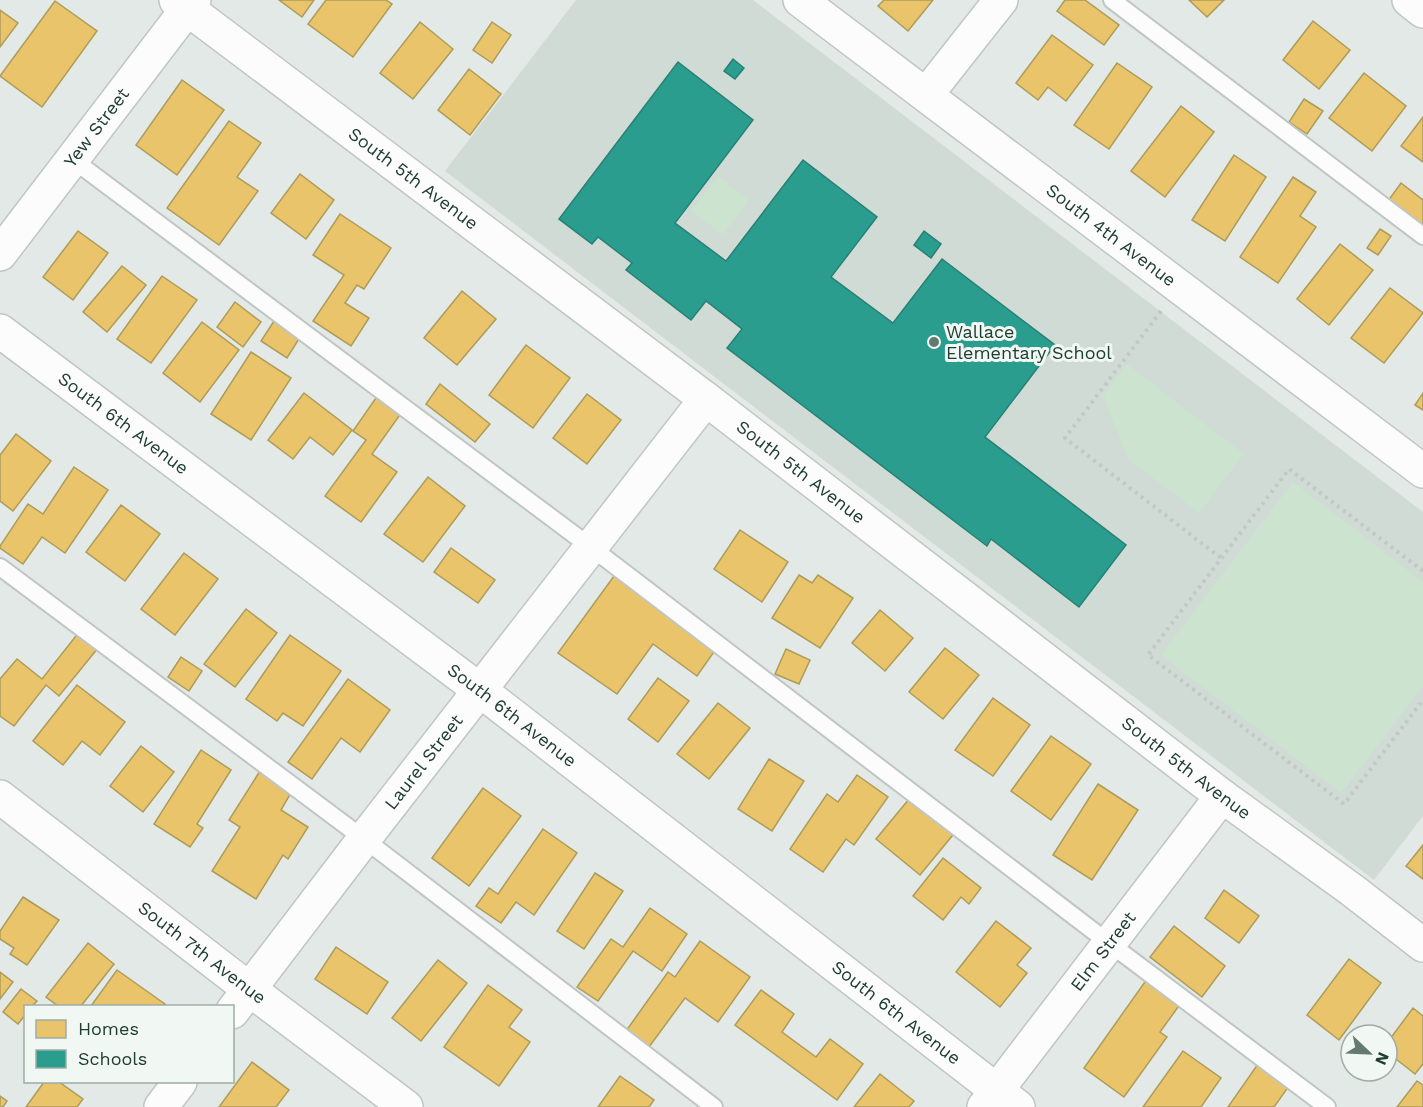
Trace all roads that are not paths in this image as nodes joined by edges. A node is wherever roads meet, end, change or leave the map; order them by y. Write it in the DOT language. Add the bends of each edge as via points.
graph roads {
  1 [pos="800,0"];
  2 [pos="1001,0"];
  3 [pos="1113,0"];
  4 [pos="1409,0"];
  5 [pos="186,3"];
  6 [pos="1423,11"];
  7 [pos="926,95"];
  8 [pos="72,159"];
  9 [pos="1423,236"];
  10 [pos="0,254"];
  11 [pos="0,331"];
  12 [pos="706,399"];
  13 [pos="1423,471"];
  14 [pos="592,548"];
  15 [pos="0,567"];
  16 [pos="481,691"];
  17 [pos="1222,796"];
  18 [pos="0,797"];
  19 [pos="364,839"];
  20 [pos="1109,944"];
  21 [pos="1423,945"];
  22 [pos="241,1000"];
  23 [pos="179,1083"];
  24 [pos="1000,1102"];
  25 [pos="161,1107"];
  26 [pos="406,1107"];
  27 [pos="714,1107"];
  28 [pos="1327,1107"];
  1 -- 7 [label="street, South 4th Avenue"];
  2 -- 7 [label="street"];
  3 -- 9 [label="lane"];
  4 -- 6 [label="street"];
  5 -- 8 [label="street, Yew Street"];
  5 -- 12 [label="street, South 5th Avenue"];
  7 -- 13 [label="street, South 4th Avenue"];
  8 -- 10 [label="street, Yew Street"];
  8 -- 14 [label="lane"];
  11 -- 16 [label="street, South 6th Avenue"];
  12 -- 14 [label="street, Laurel Street"];
  12 -- 17 [label="street, South 5th Avenue"];
  14 -- 16 [label="street, Laurel Street"];
  14 -- 20 [label="lane"];
  15 -- 19 [label="lane"];
  16 -- 19 [label="street, Laurel Street"];
  16 -- 24 [label="street, South 6th Avenue"];
  17 -- 20 [label="street, Elm Street"];
  17 -- 21 [label="street, South 5th Avenue"];
  18 -- 22 [label="street, South 7th Avenue"];
  19 -- 22 [label="street, Laurel Street"];
  19 -- 27 [label="lane"];
  20 -- 24 [label="street, Elm Street"];
  20 -- 28 [label="lane"];
  22 -- 26 [label="street, South 7th Avenue"];
  23 -- 25 [label="street"];
}
